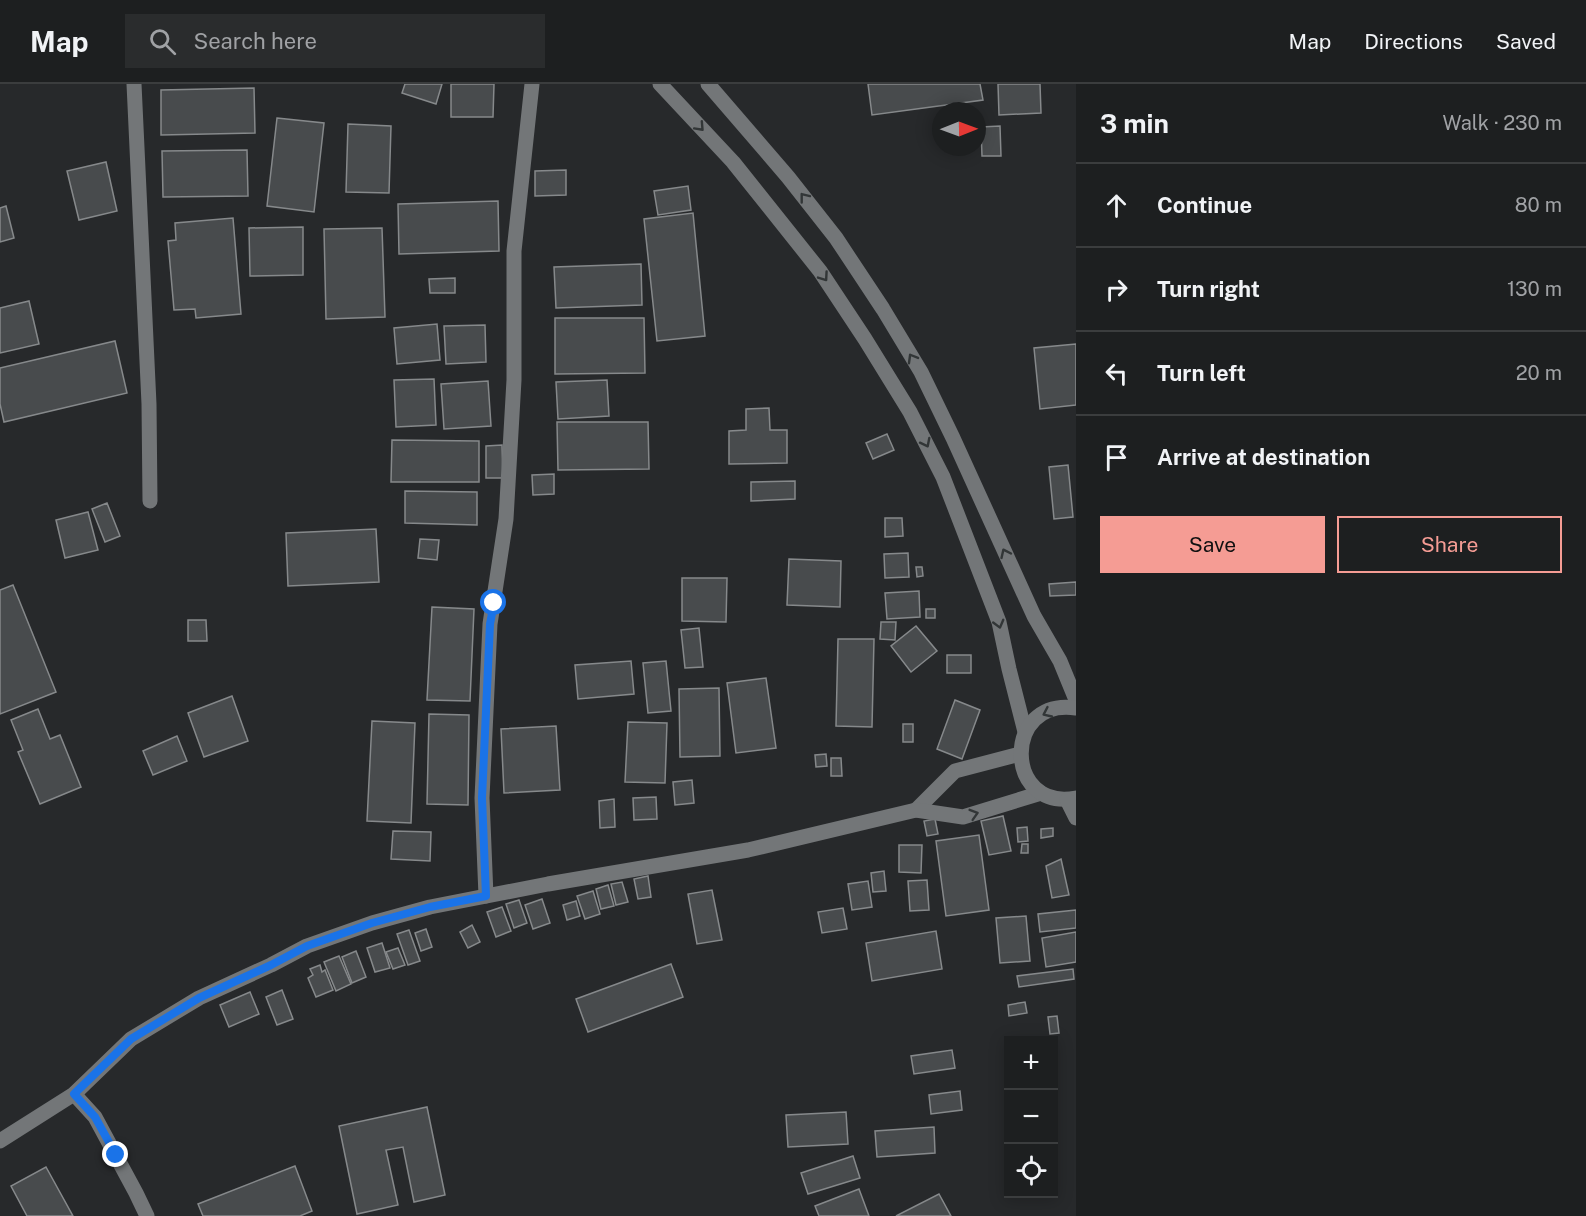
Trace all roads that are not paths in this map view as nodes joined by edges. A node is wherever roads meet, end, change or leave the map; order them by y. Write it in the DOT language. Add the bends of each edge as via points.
graph roads {
  1 [pos="134,84"];
  2 [pos="532,84"];
  3 [pos="660,84"];
  4 [pos="708,84"];
  5 [pos="150,501"];
  6 [pos="1076,700"];
  7 [pos="1076,708"];
  8 [pos="1025,732"];
  9 [pos="1020,754"];
  10 [pos="1041,793"];
  11 [pos="1072,799"];
  12 [pos="916,810"];
  13 [pos="1076,818"];
  14 [pos="486,896"];
  15 [pos="74,1094"];
  16 [pos="0,1141"];
  17 [pos="147,1216"];
  1 -- 5 [label="street"];
  2 -- 14 [label="street" via="514,251 514,380 506,519 490,624 482,798"];
  3 -- 8 [label="street, one-way" via="733,162 820,271 910,412 943,477 999,622"];
  6 -- 4 [label="street, one-way" via="921,372 884,309 830,230"];
  7 -- 8 [label="street, one-way" via="1058,708 1041,714"];
  8 -- 9 [label="street"];
  9 -- 10 [label="street" via="1025,776"];
  9 -- 12 [label="street" via="955,771"];
  10 -- 11 [label="street"];
  12 -- 10 [label="street, one-way" via="963,817"];
  11 -- 13 [label="street"];
  12 -- 14 [label="street" via="748,850"];
  14 -- 15 [label="street" via="372,923 307,946 199,998 131,1039"];
  15 -- 16 [label="street"];
  15 -- 17 [label="street" via="95,1117"];
}
